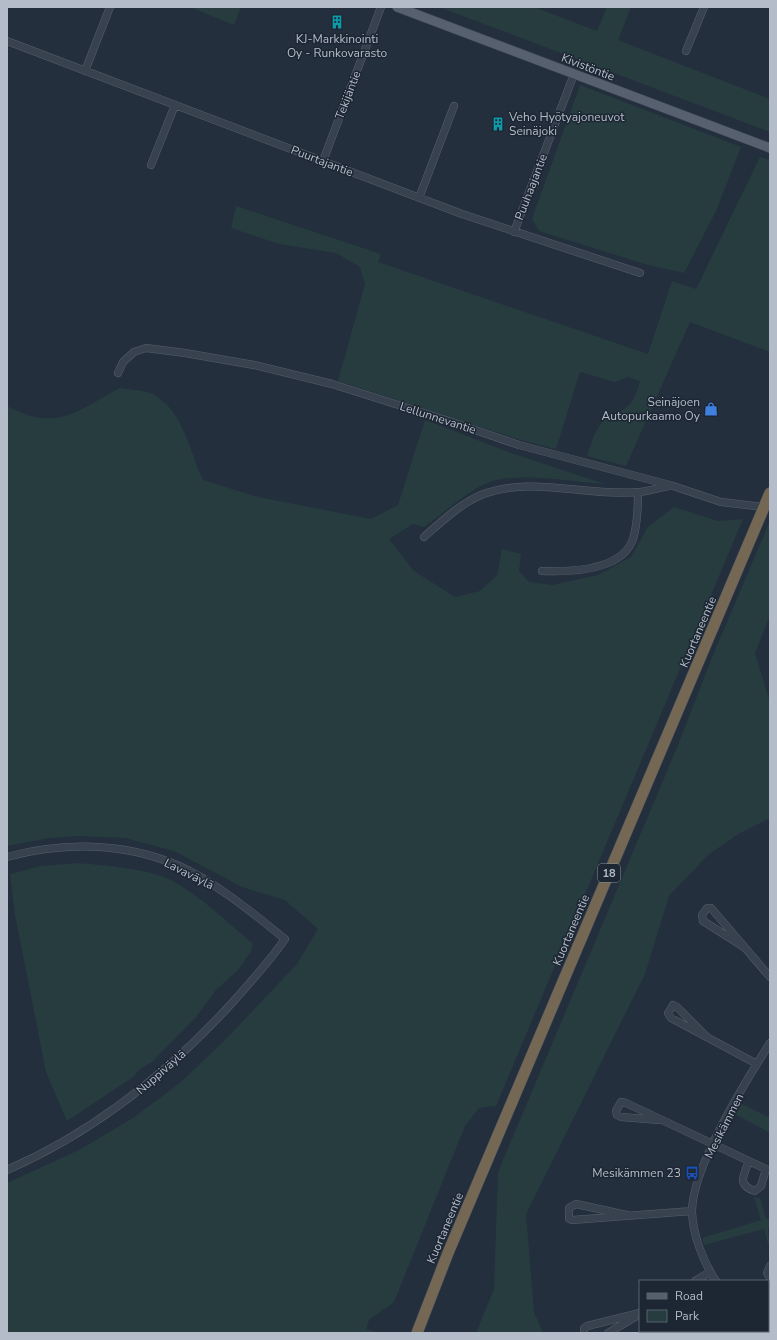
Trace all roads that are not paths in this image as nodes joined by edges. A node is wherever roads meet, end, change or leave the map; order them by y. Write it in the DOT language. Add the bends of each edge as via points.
graph roads {
  1 [pos="110,7"];
  2 [pos="381,7"];
  3 [pos="397,7"];
  4 [pos="704,7"];
  5 [pos="7,41"];
  6 [pos="686,51"];
  7 [pos="85,71"];
  8 [pos="574,74"];
  9 [pos="175,105"];
  10 [pos="454,106"];
  11 [pos="770,148"];
  12 [pos="323,161"];
  13 [pos="151,166"];
  14 [pos="419,198"];
  15 [pos="514,232"];
  16 [pos="640,273"];
  17 [pos="118,373"];
  18 [pos="670,485"];
  19 [pos="638,492"];
  20 [pos="770,493"];
  21 [pos="764,506"];
  22 [pos="424,537"];
  23 [pos="542,571"];
  24 [pos="7,858"];
  25 [pos="285,939"];
  26 [pos="744,947"];
  27 [pos="770,977"];
  28 [pos="707,1037"];
  29 [pos="770,1043"];
  30 [pos="757,1064"];
  31 [pos="659,1120"];
  32 [pos="712,1144"];
  33 [pos="749,1161"];
  34 [pos="7,1170"];
  35 [pos="692,1211"];
  36 [pos="632,1216"];
  37 [pos="770,1266"];
  38 [pos="710,1272"];
  39 [pos="770,1278"];
  40 [pos="697,1280"];
  41 [pos="715,1280"];
  42 [pos="639,1313"];
  43 [pos="639,1314"];
  44 [pos="417,1333"];
  45 [pos="584,1333"];
  46 [pos="608,1333"];
  1 -- 7 [label="street"];
  2 -- 12 [label="street, Tekijäntie"];
  3 -- 8 [label="main road, Kivistöntie"];
  4 -- 6 [label="street"];
  5 -- 7 [label="street, Puurtajantie"];
  7 -- 9 [label="street, Puurtajantie"];
  8 -- 11 [label="main road, Kivistöntie"];
  8 -- 15 [label="street, Puuhaajantie"];
  9 -- 12 [label="street, Puurtajantie"];
  9 -- 13 [label="street"];
  10 -- 14 [label="street"];
  12 -- 14 [label="street, Puurtajantie"];
  14 -- 15 [label="street, Puurtajantie"];
  15 -- 16 [label="street, Puurtajantie"];
  17 -- 18 [label="street, Lellunnevantie" via="128,357 146,348 254,365 332,384 519,446"];
  18 -- 19 [label="street"];
  18 -- 21 [label="street, Lellunnevantie" via="721,502"];
  19 -- 22 [label="street" via="606,492 527,485 505,487 479,496 449,515"];
  19 -- 23 [label="street" via="633,538 626,550 613,560 596,567 566,572"];
  20 -- 21 [label="highway, Kuortaneentie / 18"];
  21 -- 44 [label="highway, Kuortaneentie / 18" via="448,1253"];
  24 -- 25 [label="street, Lavaväylä" via="33,850 74,846 146,854 178,865 212,885"];
  25 -- 34 [label="street, Nuppiväylä" via="224,1012 152,1082 80,1133"];
  26 -- 26 [label="street" via="711,908 707,908 702,915 702,921"];
  26 -- 27 [label="street"];
  28 -- 28 [label="street" via="671,1018 668,1013 673,1005"];
  28 -- 30 [label="street"];
  29 -- 30 [label="street, Mesikämmen"];
  30 -- 32 [label="street, Mesikämmen"];
  31 -- 31 [label="street" via="626,1103 621,1102 616,1111 617,1116 621,1117"];
  31 -- 32 [label="street"];
  32 -- 33 [label="street"];
  32 -- 35 [label="street, Mesikämmen" via="696,1186"];
  35 -- 36 [label="street"];
  35 -- 38 [label="street, Mesikämmen" via="695,1232"];
  36 -- 36 [label="street" via="572,1220 568,1216 569,1208 576,1204"];
  37 -- 39 [label="street" via="767,1273"];
  38 -- 40 [label="street"];
  38 -- 41 [label="street, Mesikämmen"];
  42 -- 45 [label="street" via="587,1326"];
  43 -- 46 [label="street"];
}
